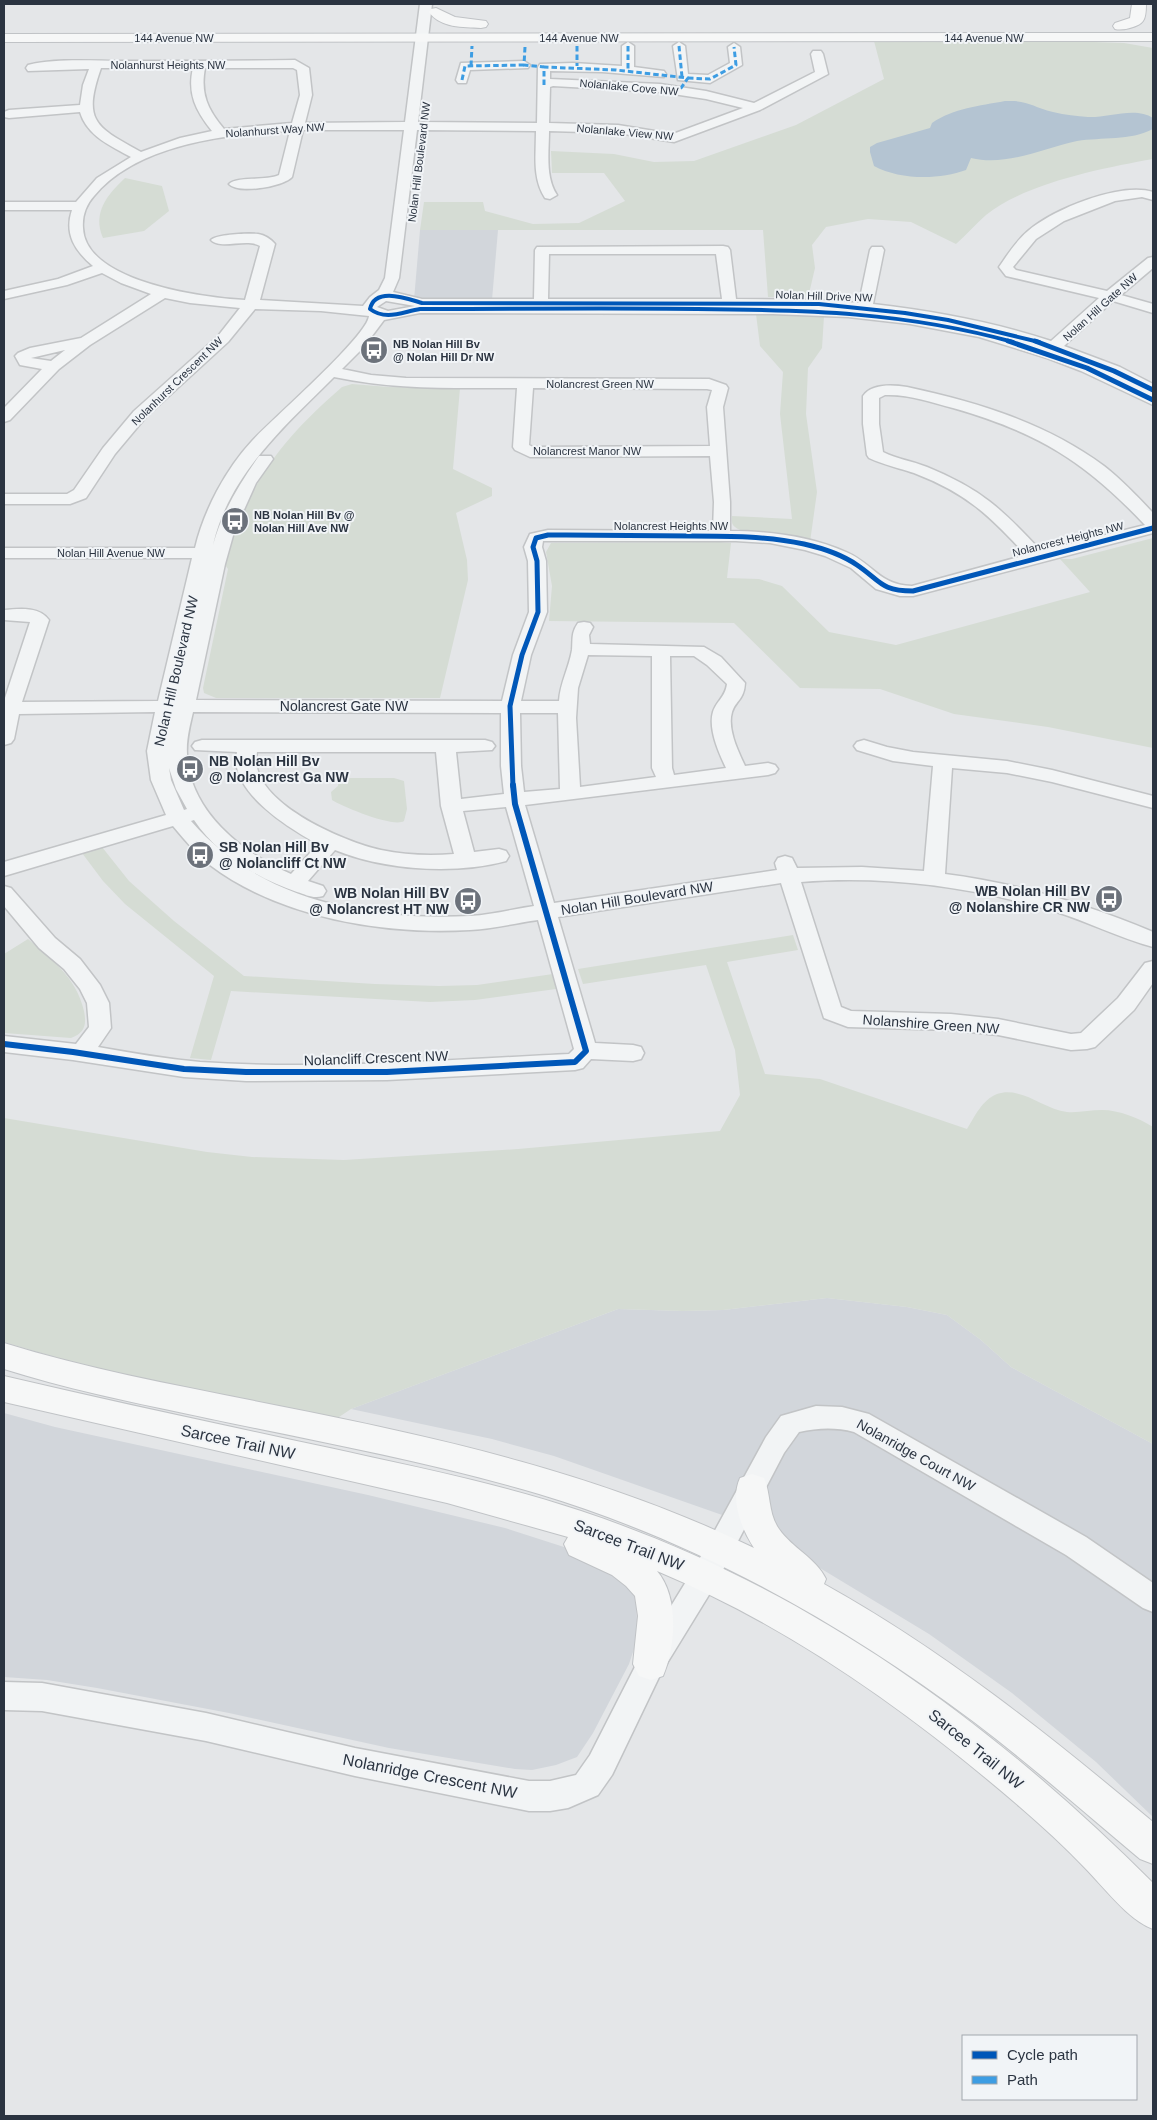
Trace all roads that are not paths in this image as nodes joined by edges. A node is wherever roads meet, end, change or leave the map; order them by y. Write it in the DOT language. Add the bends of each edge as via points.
graph roads {
  1 [pos="1139,4"];
  2 [pos="428,26"];
  3 [pos="638,26"];
  4 [pos="1120,26"];
  5 [pos="1153,30"];
  6 [pos="4,35"];
  7 [pos="224,38"];
  8 [pos="862,38"];
  9 [pos="1093,38"];
  10 [pos="1153,45"];
  11 [pos="472,46"];
  12 [pos="525,46"];
  13 [pos="577,46"];
  14 [pos="628,46"];
  15 [pos="679,46"];
  16 [pos="734,47"];
  17 [pos="817,54"];
  18 [pos="97,64"];
  19 [pos="200,65"];
  20 [pos="524,65"];
  21 [pos="471,66"];
  22 [pos="577,66"];
  23 [pos="544,67"];
  24 [pos="32,68"];
  25 [pos="628,69"];
  26 [pos="685,77"];
  27 [pos="462,80"];
  28 [pos="544,85"];
  29 [pos="679,91"];
  30 [pos="756,106"];
  31 [pos="84,108"];
  32 [pos="9,114"];
  33 [pos="298,126"];
  34 [pos="417,126"];
  35 [pos="543,127"];
  36 [pos="220,133"];
  37 [pos="141,157"];
  38 [pos="236,184"];
  39 [pos="550,195"];
  40 [pos="1153,196"];
  41 [pos="4,206"];
  42 [pos="80,206"];
  43 [pos="218,240"];
  44 [pos="877,250"];
  45 [pos="1153,261"];
  46 [pos="102,268"];
  47 [pos="1153,276"];
  48 [pos="162,293"];
  49 [pos="4,295"];
  50 [pos="1110,296"];
  51 [pos="1125,300"];
  52 [pos="541,303"];
  53 [pos="251,305"];
  54 [pos="376,306"];
  55 [pos="404,306"];
  56 [pos="479,306"];
  57 [pos="729,306"];
  58 [pos="1153,309"];
  59 [pos="864,310"];
  60 [pos="85,342"];
  61 [pos="1058,353"];
  62 [pos="54,366"];
  63 [pos="340,374"];
  64 [pos="525,384"];
  65 [pos="1153,390"];
  66 [pos="1153,400"];
  67 [pos="4,417"];
  68 [pos="718,451"];
  69 [pos="4,499"];
  70 [pos="1153,523"];
  71 [pos="1153,528"];
  72 [pos="721,536"];
  73 [pos="4,553"];
  74 [pos="1037,557"];
  75 [pos="209,558"];
  76 [pos="4,564"];
  77 [pos="4,615"];
  78 [pos="584,626"];
  79 [pos="581,649"];
  80 [pos="665,651"];
  81 [pos="176,706"];
  82 [pos="510,706"];
  83 [pos="568,707"];
  84 [pos="11,708"];
  85 [pos="4,738"];
  86 [pos="202,746"];
  87 [pos="248,746"];
  88 [pos="446,746"];
  89 [pos="486,746"];
  90 [pos="864,746"];
  91 [pos="943,761"];
  92 [pos="768,769"];
  93 [pos="738,772"];
  94 [pos="667,782"];
  95 [pos="570,794"];
  96 [pos="514,800"];
  97 [pos="1153,802"];
  98 [pos="451,806"];
  99 [pos="198,812"];
  100 [pos="178,819"];
  101 [pos="330,842"];
  102 [pos="499,856"];
  103 [pos="466,860"];
  104 [pos="4,868"];
  105 [pos="787,869"];
  106 [pos="935,872"];
  107 [pos="293,884"];
  108 [pos="4,893"];
  109 [pos="544,905"];
  110 [pos="1153,923"];
  111 [pos="1153,940"];
  112 [pos="1153,968"];
  113 [pos="4,1044"];
  114 [pos="586,1051"];
  115 [pos="82,1053"];
  116 [pos="633,1053"];
  117 [pos="4,1356"];
  118 [pos="4,1389"];
  119 [pos="438,1487"];
  120 [pos="752,1488"];
  121 [pos="713,1561"];
  122 [pos="1153,1599"];
  123 [pos="846,1614"];
  124 [pos="651,1664"];
  125 [pos="4,1696"];
  126 [pos="1153,1846"];
  127 [pos="1153,1910"];
  1 -- 4 [label="main road" via="1137,20"];
  1 -- 5 [label="main road"];
  2 -- 3 [label="main road, 144 Avenue NW"];
  2 -- 3 [label="main road"];
  2 -- 6 [label="main road, 144 Avenue NW" via="165,26"];
  2 -- 7 [label="main road"];
  2 -- 7 [label="main road, 144 Avenue NW" via="410,44 371,38"];
  2 -- 8 [label="main road, 144 Avenue NW"];
  2 -- 34 [label="street, Nolan Hill Boulevard NW"];
  3 -- 4 [label="main road, 144 Avenue NW"];
  4 -- 5 [label="main road, 144 Avenue NW"];
  5 -- 8 [label="main road"];
  5 -- 9 [label="main road, 144 Avenue NW"];
  6 -- 7 [label="main road, 144 Avenue NW"];
  8 -- 9 [label="main road, 144 Avenue NW"];
  9 -- 10 [label="main road"];
  11 -- 21 [label="street"];
  12 -- 20 [label="street"];
  13 -- 22 [label="street"];
  14 -- 25 [label="street"];
  15 -- 26 [label="street"];
  16 -- 26 [label="street" via="736,65 710,79"];
  17 -- 30 [label="street, Nolanlake View NW" via="822,74"];
  18 -- 19 [label="street, Nolanhurst Heights NW"];
  18 -- 24 [label="street"];
  18 -- 31 [label="street, Nolanhurst Heights NW"];
  19 -- 33 [label="street, Nolanhurst Heights NW" via="295,64 303,68 306,95"];
  19 -- 36 [label="street" via="196,95 202,111"];
  20 -- 21 [label="street"];
  20 -- 23 [label="street"];
  21 -- 27 [label="street" via="465,66"];
  22 -- 23 [label="street"];
  22 -- 25 [label="street"];
  23 -- 28 [label="street"];
  25 -- 26 [label="street"];
  26 -- 29 [label="street"];
  28 -- 29 [label="street, Nolanlake Cove NW" via="552,82 610,84"];
  28 -- 35 [label="street"];
  29 -- 30 [label="street, Nolanlake Cove NW"];
  30 -- 35 [label="street, Nolanlake View NW" via="674,138 618,129"];
  31 -- 32 [label="street"];
  31 -- 37 [label="street" via="89,123 102,135"];
  33 -- 34 [label="street, Nolanhurst Way NW"];
  33 -- 36 [label="street, Nolanhurst Way NW"];
  33 -- 38 [label="street" via="285,177 272,183"];
  34 -- 35 [label="street, Nolanlake View NW"];
  34 -- 54 [label="street, Nolan Hill Boulevard NW" via="392,278"];
  34 -- 55 [label="street, Nolan Hill Boulevard NW" via="407,265 401,290"];
  35 -- 39 [label="street" via="544,186"];
  36 -- 37 [label="street, Nolanhurst Way NW"];
  37 -- 42 [label="street, Nolanhurst Way NW" via="101,181"];
  40 -- 50 [label="street" via="1137,192 1069,212 1024,242 1006,267 1011,274"];
  41 -- 42 [label="street"];
  42 -- 46 [label="street" via="76,234 82,247"];
  43 -- 53 [label="street" via="257,238 268,244"];
  44 -- 59 [label="street"];
  45 -- 50 [label="street, Nolan Hill Gate NW"];
  46 -- 48 [label="street"];
  46 -- 49 [label="street" via="62,282"];
  47 -- 51 [label="street, Nolan Hill Gate NW"];
  48 -- 53 [label="street"];
  48 -- 60 [label="street"];
  50 -- 51 [label="street"];
  50 -- 61 [label="street, Nolan Hill Gate NW"];
  51 -- 58 [label="street"];
  51 -- 61 [label="street, Nolan Hill Gate NW"];
  52 -- 56 [label="street, Nolan Hill Drive NW"];
  52 -- 57 [label="street, Nolan Hill Drive NW"];
  52 -- 57 [label="street" via="542,250 723,250"];
  53 -- 54 [label="street"];
  53 -- 69 [label="street, Nolanhurst Crescent NW" via="223,339 140,414 109,451 80,494 70,499"];
  54 -- 55 [label="street, Nolan Hill Drive NW"];
  54 -- 63 [label="street, Nolan Hill Boulevard NW" via="378,318"];
  55 -- 56 [label="street, Nolan Hill Drive NW" via="420,309"];
  55 -- 63 [label="street, Nolan Hill Boulevard NW"];
  56 -- 57 [label="street, Nolan Hill Drive NW"];
  57 -- 59 [label="street, Nolan Hill Drive NW"];
  59 -- 61 [label="street, Nolan Hill Drive NW" via="963,329"];
  60 -- 62 [label="street"];
  60 -- 62 [label="street" via="35,350 23,356 25,362"];
  61 -- 65 [label="street, Nolan Hill Drive NW" via="1111,369"];
  61 -- 66 [label="street, Nolan Hill Drive NW"];
  62 -- 67 [label="street"];
  63 -- 64 [label="street, Nolancrest Green NW" via="406,383"];
  63 -- 75 [label="street, Nolan Hill Boulevard NW" via="322,398 273,448 248,483"];
  64 -- 68 [label="street, Nolancrest Green NW" via="709,384 720,388 715,407"];
  64 -- 68 [label="street, Nolancrest Manor NW" via="521,447 530,452"];
  68 -- 72 [label="street, Nolancrest Green NW"];
  70 -- 74 [label="street" via="1096,468 1032,431 966,406 927,397 889,389 871,396 876,455 938,477 977,498 998,515"];
  71 -- 74 [label="street, Nolancrest Heights NW"];
  72 -- 74 [label="street, Nolancrest Heights NW" via="781,540 828,551 848,559 884,588 897,592 913,591"];
  72 -- 82 [label="street, Nolancrest Heights NW" via="548,535 536,538 533,547 537,561 538,612 522,655"];
  73 -- 75 [label="street, Nolan Hill Avenue NW"];
  75 -- 76 [label="street, Nolan Hill Avenue NW"];
  75 -- 81 [label="street, Nolan Hill Boulevard NW"];
  77 -- 84 [label="street" via="31,615 40,620"];
  78 -- 79 [label="street" via="580,635"];
  79 -- 80 [label="street"];
  79 -- 83 [label="street" via="569,688"];
  80 -- 93 [label="street" via="698,651 714,661 736,683 735,696 723,711 722,724 728,751"];
  80 -- 94 [label="street" via="662,654 662,768"];
  81 -- 82 [label="street, Nolancrest Gate NW"];
  81 -- 84 [label="street, Nolancrest Gate NW"];
  81 -- 99 [label="street, Nolan Hill Boulevard NW" via="178,761 182,779"];
  81 -- 100 [label="street, Nolan Hill Boulevard NW" via="157,751 166,793"];
  82 -- 83 [label="street"];
  82 -- 96 [label="street, Nolancrest Heights NW"];
  83 -- 95 [label="street"];
  84 -- 85 [label="street"];
  86 -- 87 [label="street"];
  87 -- 88 [label="street"];
  87 -- 101 [label="street" via="246,762 263,797 298,826"];
  88 -- 89 [label="street"];
  88 -- 98 [label="street"];
  90 -- 91 [label="street" via="892,755"];
  91 -- 97 [label="street" via="1052,776"];
  91 -- 106 [label="street"];
  92 -- 93 [label="street"];
  93 -- 94 [label="street"];
  94 -- 95 [label="street"];
  95 -- 96 [label="street"];
  96 -- 98 [label="street"];
  96 -- 109 [label="street, Nolancrest Heights NW"];
  98 -- 103 [label="street"];
  99 -- 100 [label="street"];
  99 -- 107 [label="street, Nolan Hill Boulevard NW" via="230,848 270,874"];
  100 -- 104 [label="street"];
  100 -- 109 [label="street, Nolan Hill Boulevard NW" via="195,839 242,877 272,892 328,910 372,919 439,924 471,923"];
  101 -- 103 [label="street" via="413,860"];
  101 -- 107 [label="street"];
  102 -- 103 [label="street"];
  105 -- 106 [label="street, Nolan Hill Boulevard NW" via="845,873"];
  105 -- 109 [label="street, Nolan Hill Boulevard NW"];
  105 -- 112 [label="street, Nolanshire Green NW" via="832,1012 848,1019 951,1022 998,1027 1071,1042 1086,1041 1126,1004"];
  106 -- 110 [label="street, Nolan Hill Boulevard NW" via="980,872 1037,884"];
  106 -- 111 [label="street, Nolan Hill Boulevard NW" via="1118,924"];
  107 -- 109 [label="street, Nolan Hill Boulevard NW" via="357,901 424,910"];
  108 -- 115 [label="street" via="47,943 72,964 98,1003 100,1028"];
  109 -- 114 [label="street"];
  113 -- 115 [label="street, Nolancliff Crescent NW"];
  114 -- 115 [label="street, Nolancliff Crescent NW" via="575,1062 284,1073 190,1069"];
  114 -- 116 [label="street"];
  117 -- 121 [label="main road, Sarcee Trail NW" via="84,1378 490,1466 540,1480 617,1505"];
  118 -- 119 [label="main road, Sarcee Trail NW"];
  119 -- 121 [label="main road, Sarcee Trail NW" via="519,1507 659,1555"];
  119 -- 124 [label="main road" via="531,1522 632,1568 650,1590 656,1606"];
  120 -- 121 [label="street, Nolanridge Court NW"];
  120 -- 122 [label="street, Nolanridge Court NW" via="790,1424 819,1416 860,1422 1076,1546"];
  120 -- 123 [label="main road" via="754,1516 766,1541"];
  121 -- 123 [label="main road, Sarcee Trail NW" via="774,1573"];
  121 -- 124 [label="street, Nolanridge Crescent NW"];
  121 -- 127 [label="main road, Sarcee Trail NW" via="770,1609 845,1652 980,1749 1105,1859"];
  123 -- 126 [label="main road, Sarcee Trail NW" via="988,1711"];
  124 -- 125 [label="street, Nolanridge Crescent NW" via="601,1765 587,1785 550,1796 528,1796 395,1770 197,1725 42,1697"];
}
